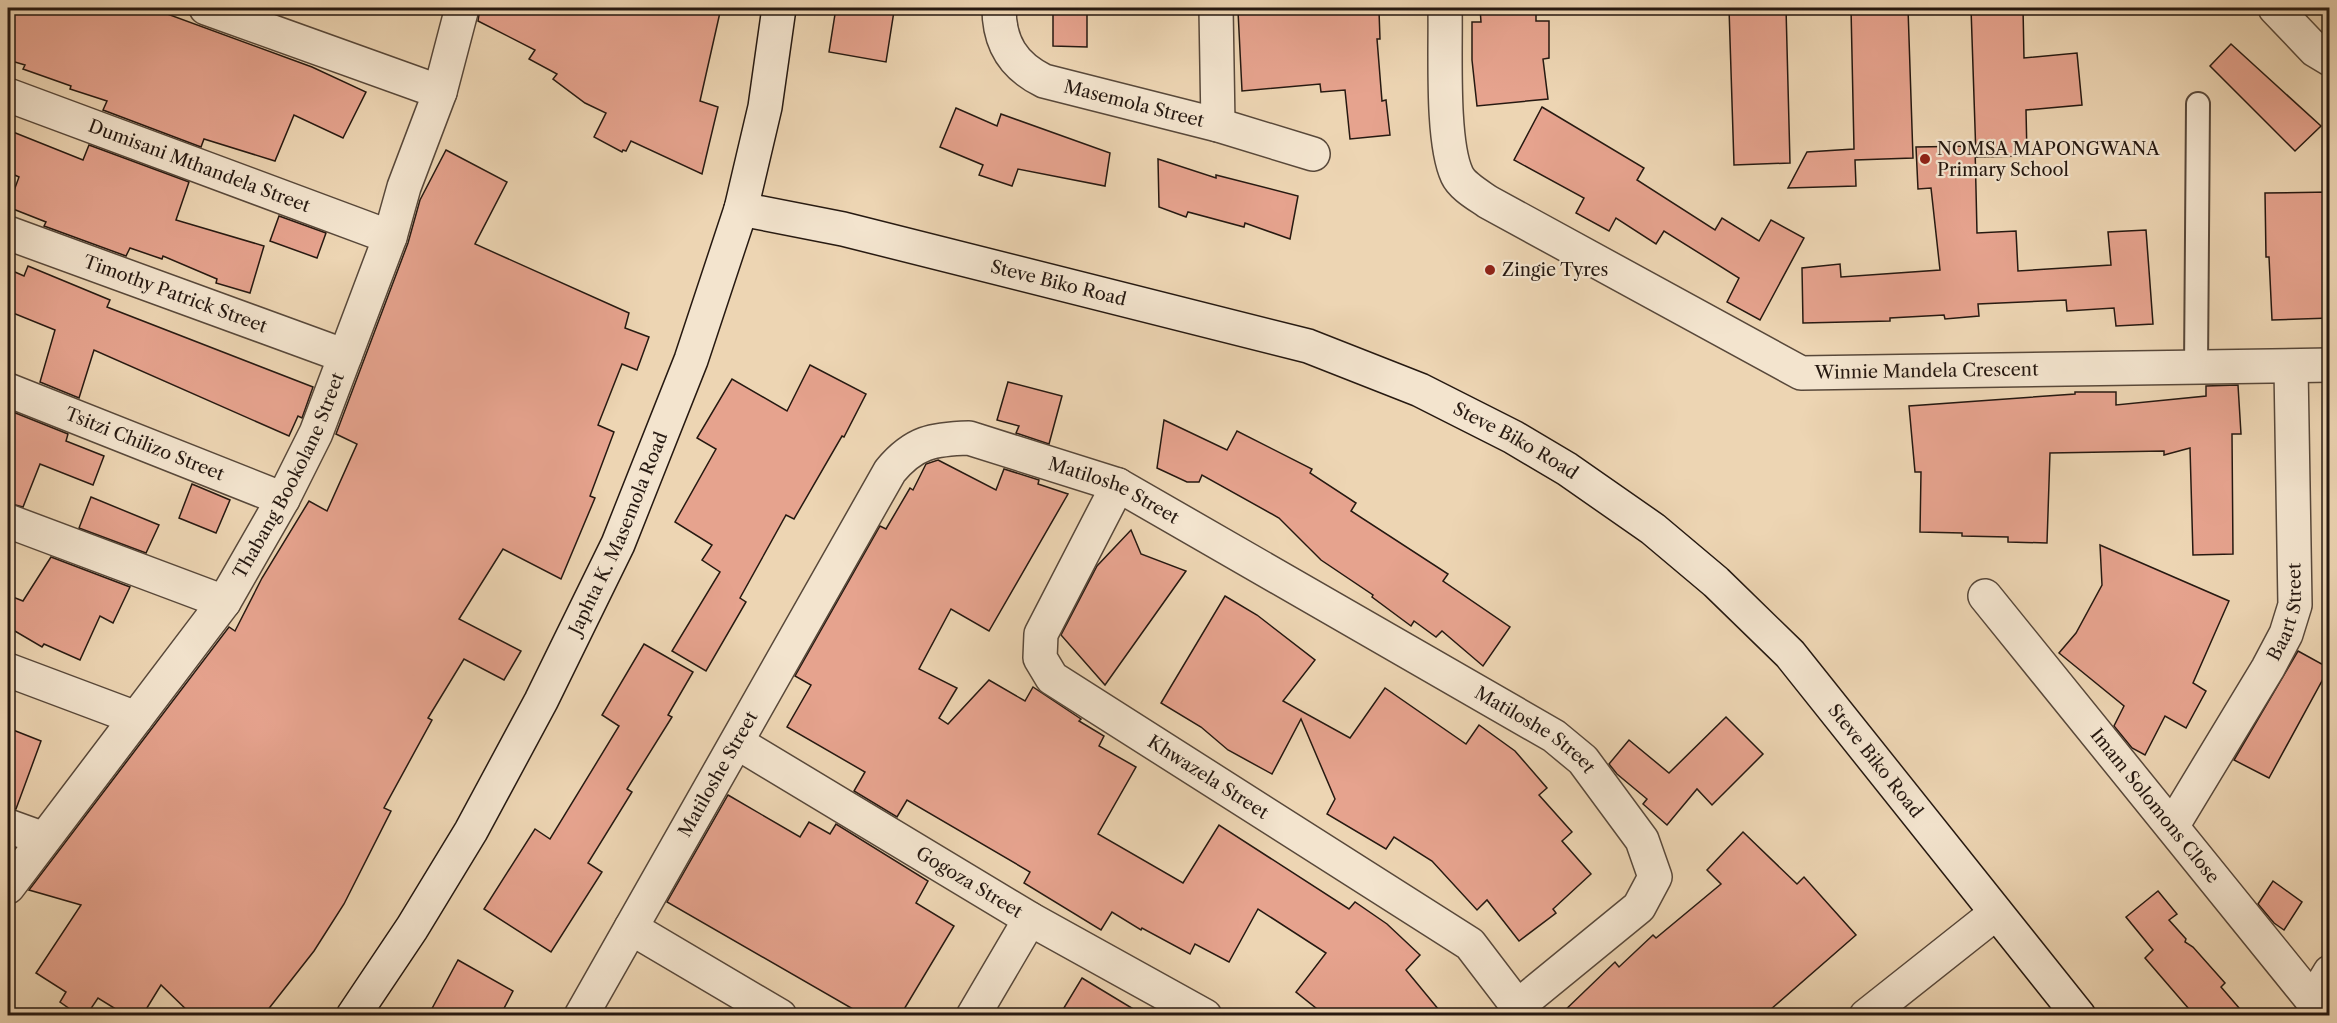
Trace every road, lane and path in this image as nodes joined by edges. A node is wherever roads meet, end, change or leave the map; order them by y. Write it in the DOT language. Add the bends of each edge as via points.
graph roads {
  1 [pos="206,8"];
  2 [pos="462,8"];
  3 [pos="779,8"];
  4 [pos="999,8"];
  5 [pos="1216,8"];
  6 [pos="1445,8"];
  7 [pos="2275,8"];
  8 [pos="2330,59"];
  9 [pos="440,92"];
  10 [pos="8,95"];
  11 [pos="2198,104"];
  12 [pos="1218,125"];
  13 [pos="1313,154"];
  14 [pos="741,209"];
  15 [pos="8,233"];
  16 [pos="390,237"];
  17 [pos="345,356"];
  18 [pos="2330,365"];
  19 [pos="2291,367"];
  20 [pos="2196,368"];
  21 [pos="8,390"];
  22 [pos="1118,485"];
  23 [pos="283,499"];
  24 [pos="8,521"];
  25 [pos="1985,596"];
  26 [pos="224,602"];
  27 [pos="8,670"];
  28 [pos="136,718"];
  29 [pos="738,743"];
  30 [pos="2173,825"];
  31 [pos="8,826"];
  32 [pos="44,839"];
  33 [pos="8,887"];
  34 [pos="1996,913"];
  35 [pos="1030,919"];
  36 [pos="631,928"];
  37 [pos="2330,972"];
  38 [pos="2319,1008"];
  39 [pos="1522,1011"];
  40 [pos="353,1016"];
  41 [pos="581,1016"];
  42 [pos="780,1016"];
  43 [pos="973,1016"];
  44 [pos="1205,1016"];
  45 [pos="1866,1016"];
  46 [pos="2079,1016"];
  1 -- 9 [label="street"];
  2 -- 9 [label="street, Thabang Bookolane Street"];
  3 -- 14 [label="street, Japhta K. Masemola Road" via="765,106"];
  4 -- 12 [label="street, Masemola Street" via="1010,57 1025,72 1044,81"];
  5 -- 12 [label="street"];
  6 -- 20 [label="street, Winnie Mandela Crescent" via="1448,132 1457,177 1488,202 1782,364 1801,373"];
  7 -- 8 [label="street" via="2315,50"];
  9 -- 16 [label="street, Thabang Bookolane Street" via="404,187"];
  10 -- 16 [label="street, Dumisani Mthandela Street"];
  11 -- 20 [label="lane"];
  12 -- 13 [label="street, Masemola Street"];
  14 -- 34 [label="street, Steve Biko Road" via="843,229 1308,346 1420,390 1513,437 1653,529 1762,624"];
  14 -- 40 [label="street, Japhta K. Masemola Road" via="692,360 618,544 541,701 471,831"];
  15 -- 17 [label="street, Timothy Patrick Street"];
  16 -- 17 [label="street, Thabang Bookolane Street"];
  17 -- 23 [label="street, Thabang Bookolane Street" via="316,433"];
  18 -- 19 [label="street, Winnie Mandela Crescent"];
  19 -- 20 [label="street, Winnie Mandela Crescent"];
  19 -- 30 [label="street, Baart Street" via="2295,605 2286,634 2268,668"];
  21 -- 23 [label="street, Tsitzi Chilizo Street"];
  22 -- 29 [label="street, Matiloshe Street" via="969,438 917,446 890,471"];
  22 -- 39 [label="street, Khwazela Street" via="1041,634 1040,658 1052,678 1470,944"];
  22 -- 39 [label="street, Matiloshe Street" via="1554,736 1582,760 1642,840 1655,877 1639,907"];
  23 -- 26 [label="street, Thabang Bookolane Street"];
  24 -- 26 [label="street"];
  25 -- 30 [label="street, Imam Solomons Close"];
  26 -- 28 [label="street, Thabang Bookolane Street"];
  27 -- 28 [label="street"];
  28 -- 32 [label="street, Thabang Bookolane Street"];
  29 -- 35 [label="street, Gogoza Street"];
  29 -- 36 [label="street, Matiloshe Street"];
  30 -- 38 [label="street, Imam Solomons Close"];
  31 -- 32 [label="street"];
  32 -- 33 [label="street, Thabang Bookolane Street"];
  34 -- 45 [label="street"];
  34 -- 46 [label="street, Steve Biko Road"];
  35 -- 43 [label="street"];
  35 -- 44 [label="street, Gogoza Street"];
  36 -- 41 [label="street, Matiloshe Street"];
  36 -- 42 [label="street"];
  37 -- 38 [label="street"];
}
